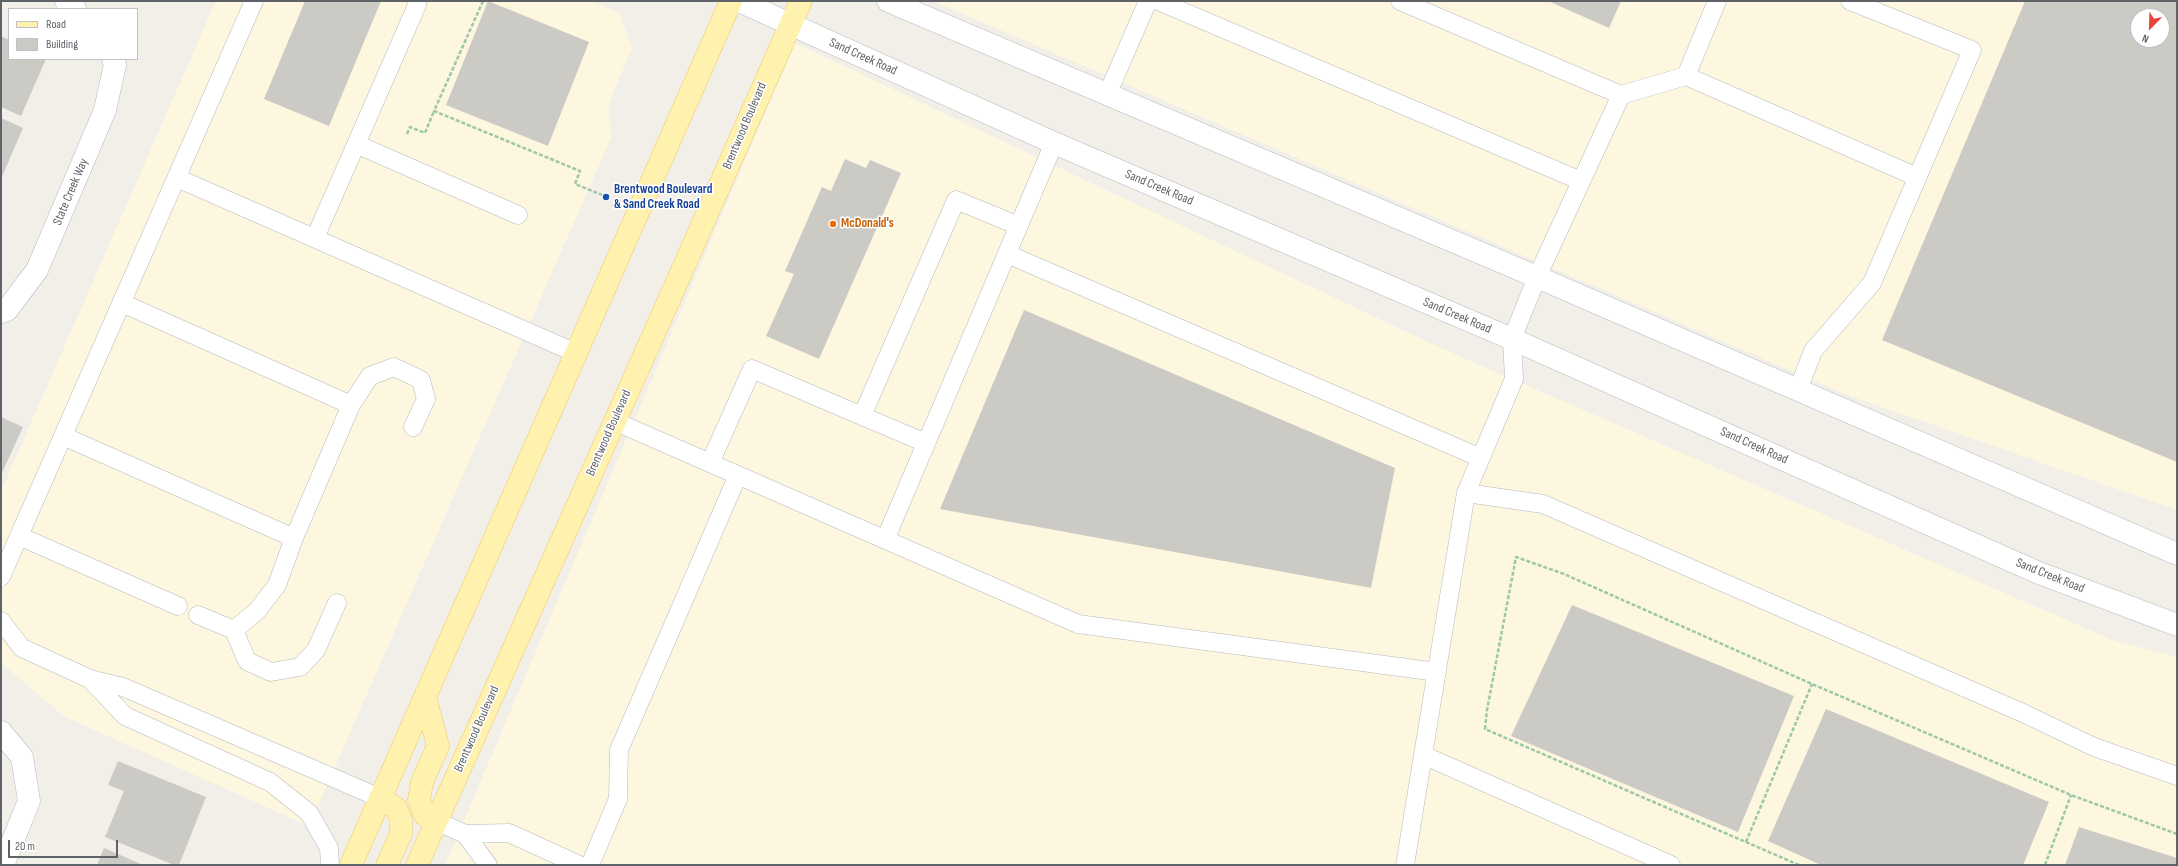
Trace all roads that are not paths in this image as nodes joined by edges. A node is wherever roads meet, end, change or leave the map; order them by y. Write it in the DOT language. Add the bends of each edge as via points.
graph roads {
  1 [pos="66,1"];
  2 [pos="254,1"];
  3 [pos="416,1"];
  4 [pos="731,1"];
  5 [pos="739,1"];
  6 [pos="800,1"];
  7 [pos="888,1"];
  8 [pos="1148,1"];
  9 [pos="1158,1"];
  10 [pos="1400,1"];
  11 [pos="1717,1"];
  12 [pos="1850,1"];
  13 [pos="74,8"];
  14 [pos="790,24"];
  15 [pos="113,60"];
  16 [pos="1686,76"];
  17 [pos="1107,95"];
  18 [pos="1620,95"];
  19 [pos="1054,143"];
  20 [pos="356,144"];
  21 [pos="1917,177"];
  22 [pos="177,178"];
  23 [pos="1581,181"];
  24 [pos="518,215"];
  25 [pos="1019,226"];
  26 [pos="315,238"];
  27 [pos="1007,254"];
  28 [pos="1537,277"];
  29 [pos="122,303"];
  30 [pos="1,312"];
  31 [pos="1512,339"];
  32 [pos="576,353"];
  33 [pos="1798,390"];
  34 [pos="351,405"];
  35 [pos="862,416"];
  36 [pos="614,421"];
  37 [pos="413,427"];
  38 [pos="63,436"];
  39 [pos="926,443"];
  40 [pos="1481,458"];
  41 [pos="710,462"];
  42 [pos="738,475"];
  43 [pos="1466,493"];
  44 [pos="19,536"];
  45 [pos="294,538"];
  46 [pos="885,540"];
  47 [pos="2177,554"];
  48 [pos="1,577"];
  49 [pos="337,603"];
  50 [pos="178,606"];
  51 [pos="198,615"];
  52 [pos="1,622"];
  53 [pos="2177,626"];
  54 [pos="234,630"];
  55 [pos="1437,672"];
  56 [pos="90,679"];
  57 [pos="425,696"];
  58 [pos="1,732"];
  59 [pos="1423,755"];
  60 [pos="2177,776"];
  61 [pos="380,798"];
  62 [pos="436,822"];
  63 [pos="465,834"];
  64 [pos="3,865"];
  65 [pos="330,865"];
  66 [pos="351,865"];
  67 [pos="388,865"];
  68 [pos="417,865"];
  69 [pos="488,865"];
  70 [pos="579,865"];
  71 [pos="590,865"];
  72 [pos="1405,865"];
  73 [pos="1671,865"];
  1 -- 13 [label="main road"];
  2 -- 22 [label="lane"];
  3 -- 20 [label="lane" via="417,6"];
  4 -- 32 [label="main road"];
  5 -- 14 [label="main road, Sand Creek Road"];
  6 -- 14 [label="main road, Brentwood Boulevard"];
  7 -- 17 [label="main road"];
  8 -- 17 [label="lane"];
  9 -- 23 [label="lane"];
  10 -- 18 [label="lane"];
  11 -- 16 [label="lane"];
  12 -- 21 [label="lane" via="1972,50"];
  14 -- 19 [label="main road, Sand Creek Road"];
  14 -- 36 [label="main road, Brentwood Boulevard"];
  15 -- 30 [label="main road, State Creek Way" via="115,64 105,110 38,270 7,310"];
  16 -- 18 [label="lane"];
  16 -- 21 [label="lane"];
  17 -- 28 [label="main road"];
  18 -- 23 [label="lane"];
  19 -- 25 [label="lane"];
  19 -- 31 [label="main road, Sand Creek Road"];
  20 -- 24 [label="lane"];
  20 -- 26 [label="lane"];
  21 -- 33 [label="lane" via="1872,283 1813,351"];
  22 -- 26 [label="lane"];
  22 -- 29 [label="lane"];
  23 -- 28 [label="lane"];
  25 -- 27 [label="lane"];
  25 -- 35 [label="lane" via="956,200"];
  26 -- 32 [label="lane"];
  27 -- 39 [label="lane"];
  27 -- 40 [label="lane"];
  28 -- 31 [label="lane"];
  28 -- 33 [label="main road"];
  29 -- 34 [label="lane"];
  29 -- 38 [label="lane"];
  31 -- 40 [label="lane" via="1514,379"];
  31 -- 53 [label="main road, Sand Creek Road" via="2039,573"];
  32 -- 57 [label="main road"];
  33 -- 47 [label="main road"];
  34 -- 37 [label="lane" via="370,376 394,367 421,380 426,399"];
  34 -- 45 [label="lane"];
  35 -- 39 [label="lane"];
  35 -- 41 [label="lane" via="752,370"];
  36 -- 41 [label="lane"];
  36 -- 62 [label="main road, Brentwood Boulevard"];
  38 -- 44 [label="lane"];
  38 -- 45 [label="lane"];
  39 -- 46 [label="lane"];
  40 -- 43 [label="lane"];
  41 -- 42 [label="lane"];
  42 -- 46 [label="lane"];
  42 -- 71 [label="lane" via="619,750 618,800"];
  43 -- 55 [label="lane"];
  43 -- 60 [label="lane" via="1543,504 2023,713 2101,750"];
  44 -- 48 [label="lane"];
  44 -- 50 [label="lane"];
  45 -- 54 [label="lane" via="278,585 258,611"];
  46 -- 55 [label="lane" via="1078,624"];
  49 -- 54 [label="lane" via="316,650 300,667 271,672 247,661"];
  51 -- 54 [label="lane"];
  52 -- 56 [label="lane" via="22,648"];
  55 -- 59 [label="lane"];
  56 -- 61 [label="lane" via="123,687"];
  56 -- 65 [label="lane" via="124,716 270,782 309,813 329,848"];
  57 -- 61 [label="main road"];
  57 -- 62 [label="main road" via="438,746 422,782 419,800 425,815"];
  58 -- 64 [label="main road" via="22,757 29,801"];
  59 -- 72 [label="lane"];
  59 -- 73 [label="lane"];
  61 -- 66 [label="main road"];
  61 -- 67 [label="main road" via="396,808 401,820 401,834"];
  62 -- 63 [label="lane"];
  62 -- 68 [label="main road, Brentwood Boulevard"];
  63 -- 69 [label="lane"];
  63 -- 70 [label="lane" via="509,833"];
}
